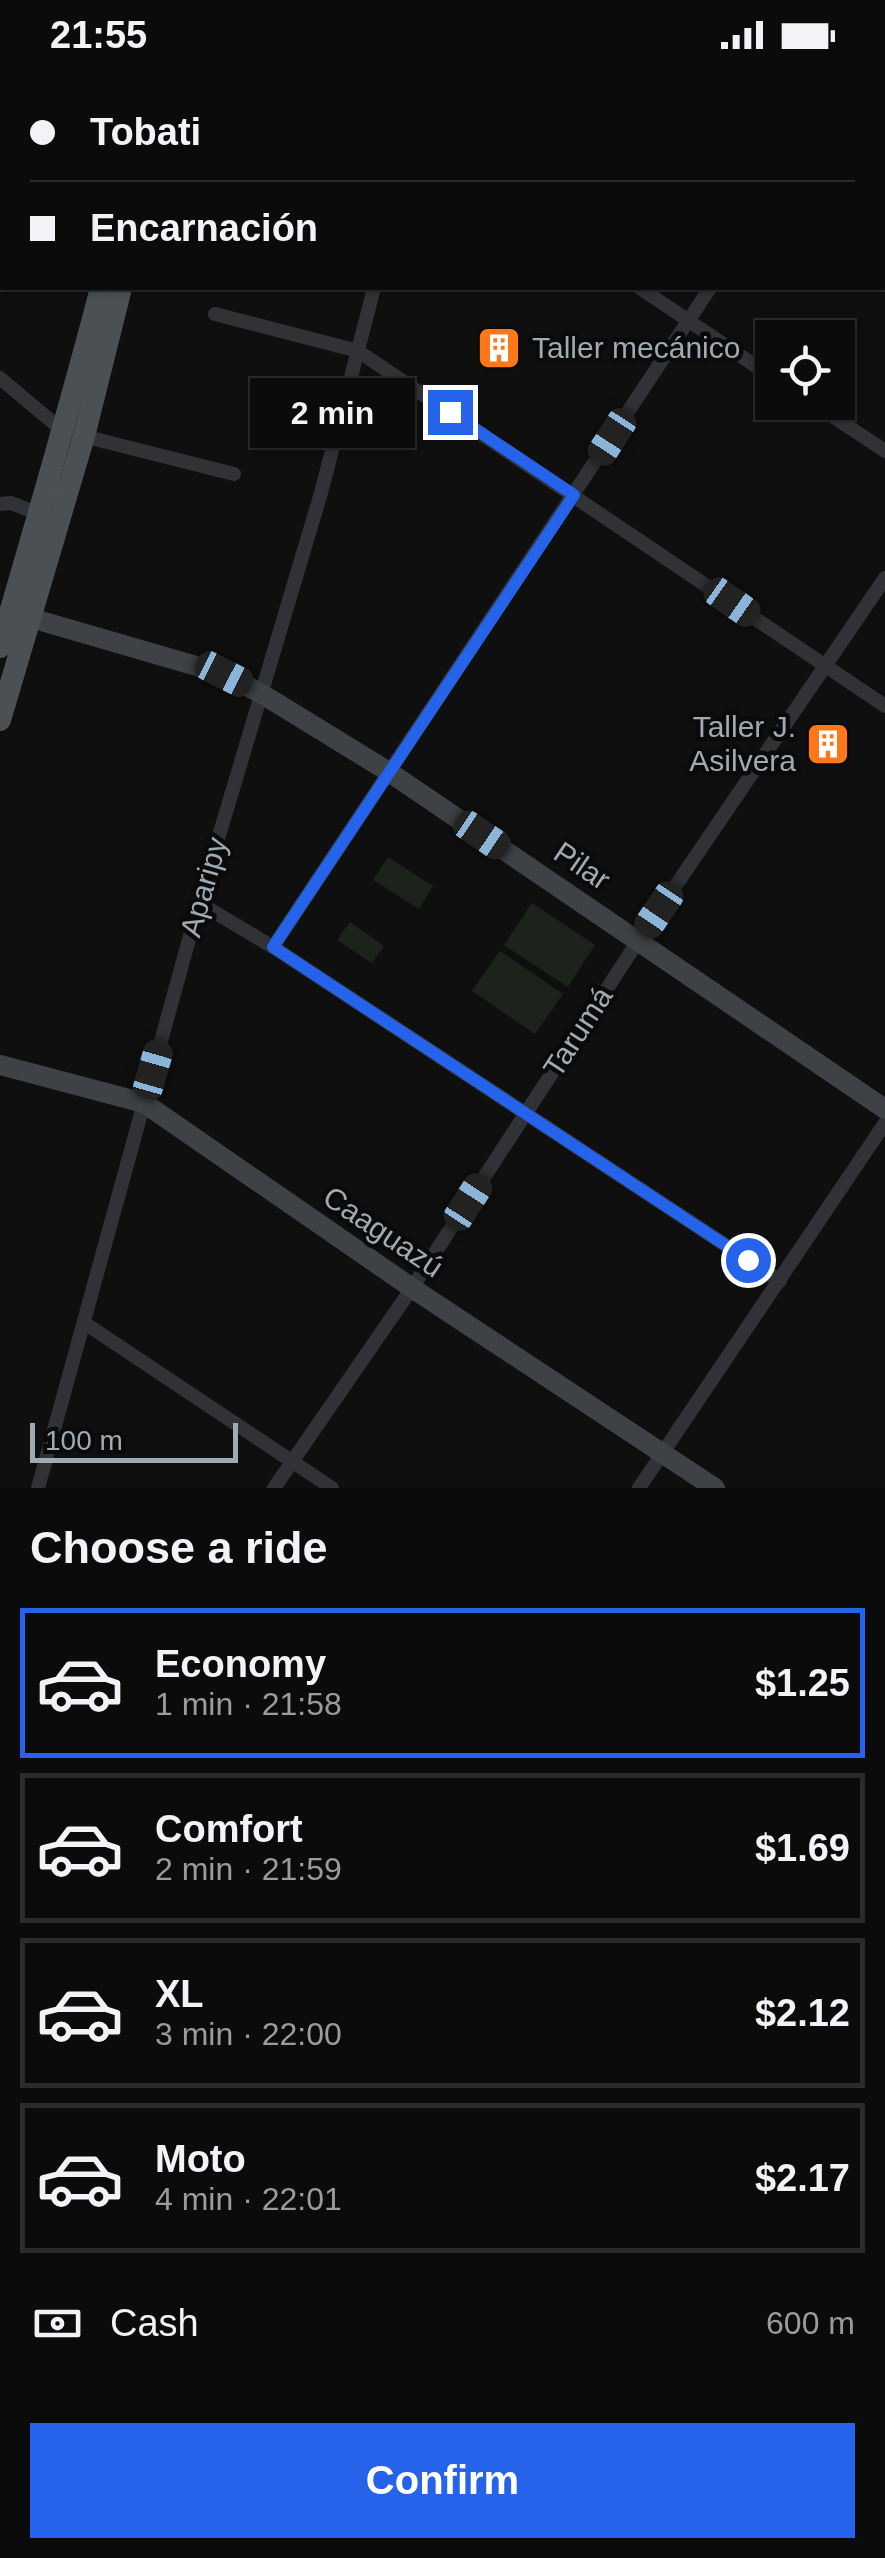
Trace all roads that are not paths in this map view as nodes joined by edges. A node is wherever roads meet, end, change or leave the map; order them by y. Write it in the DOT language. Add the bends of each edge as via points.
graph roads {
  1 [pos="101,290"];
  2 [pos="119,290"];
  3 [pos="373,290"];
  4 [pos="643,290"];
  5 [pos="709,290"];
  6 [pos="216,314"];
  7 [pos="688,320"];
  8 [pos="358,351"];
  9 [pos="755,365"];
  10 [pos="0,378"];
  11 [pos="838,420"];
  12 [pos="73,434"];
  13 [pos="885,452"];
  14 [pos="234,474"];
  15 [pos="574,495"];
  16 [pos="0,504"];
  17 [pos="36,513"];
  18 [pos="885,578"];
  19 [pos="20,616"];
  20 [pos="0,647"];
  21 [pos="826,666"];
  22 [pos="262,694"];
  23 [pos="885,706"];
  24 [pos="0,720"];
  25 [pos="388,772"];
  26 [pos="199,903"];
  27 [pos="638,941"];
  28 [pos="273,947"];
  29 [pos="0,1065"];
  30 [pos="144,1104"];
  31 [pos="885,1109"];
  32 [pos="526,1112"];
  33 [pos="885,1123"];
  34 [pos="780,1281"];
  35 [pos="412,1288"];
  36 [pos="86,1324"];
  37 [pos="662,1453"];
  38 [pos="292,1461"];
  39 [pos="38,1488"];
  40 [pos="274,1488"];
  41 [pos="332,1488"];
  42 [pos="639,1488"];
  43 [pos="715,1488"];
  1 -- 12 [label="main road"];
  2 -- 12 [label="main road"];
  3 -- 8 [label="street, Aparipy"];
  4 -- 7 [label="street"];
  5 -- 7 [label="street"];
  6 -- 8 [label="street"];
  7 -- 9 [label="street"];
  7 -- 15 [label="street"];
  8 -- 15 [label="street"];
  8 -- 22 [label="street, Aparipy"];
  10 -- 12 [label="street"];
  11 -- 13 [label="street"];
  12 -- 14 [label="street"];
  12 -- 17 [label="main road"];
  12 -- 19 [label="main road"];
  15 -- 21 [label="street"];
  15 -- 25 [label="street"];
  16 -- 17 [label="street"];
  17 -- 19 [label="main road"];
  18 -- 21 [label="street, Tarumá"];
  19 -- 20 [label="main road"];
  19 -- 22 [label="street, Pilar" via="224,674"];
  19 -- 24 [label="main road"];
  21 -- 23 [label="street"];
  21 -- 27 [label="street, Tarumá"];
  22 -- 25 [label="street, Pilar"];
  22 -- 26 [label="street, Aparipy"];
  25 -- 27 [label="street, Pilar"];
  25 -- 28 [label="street"];
  26 -- 28 [label="street"];
  26 -- 30 [label="street, Aparipy"];
  27 -- 31 [label="street, Pilar"];
  27 -- 32 [label="street, Tarumá"];
  28 -- 32 [label="street"];
  29 -- 30 [label="street, Caaguazú"];
  30 -- 35 [label="street, Caaguazú"];
  30 -- 36 [label="street, Aparipy"];
  32 -- 34 [label="street"];
  32 -- 35 [label="street, Tarumá"];
  33 -- 34 [label="street"];
  34 -- 37 [label="street"];
  35 -- 37 [label="street, Caaguazú"];
  35 -- 38 [label="street, Tarumá"];
  36 -- 38 [label="street"];
  36 -- 39 [label="street, Aparipy"];
  37 -- 42 [label="street"];
  37 -- 43 [label="street, Caaguazú"];
  38 -- 40 [label="street, Tarumá"];
  38 -- 41 [label="street"];
}
